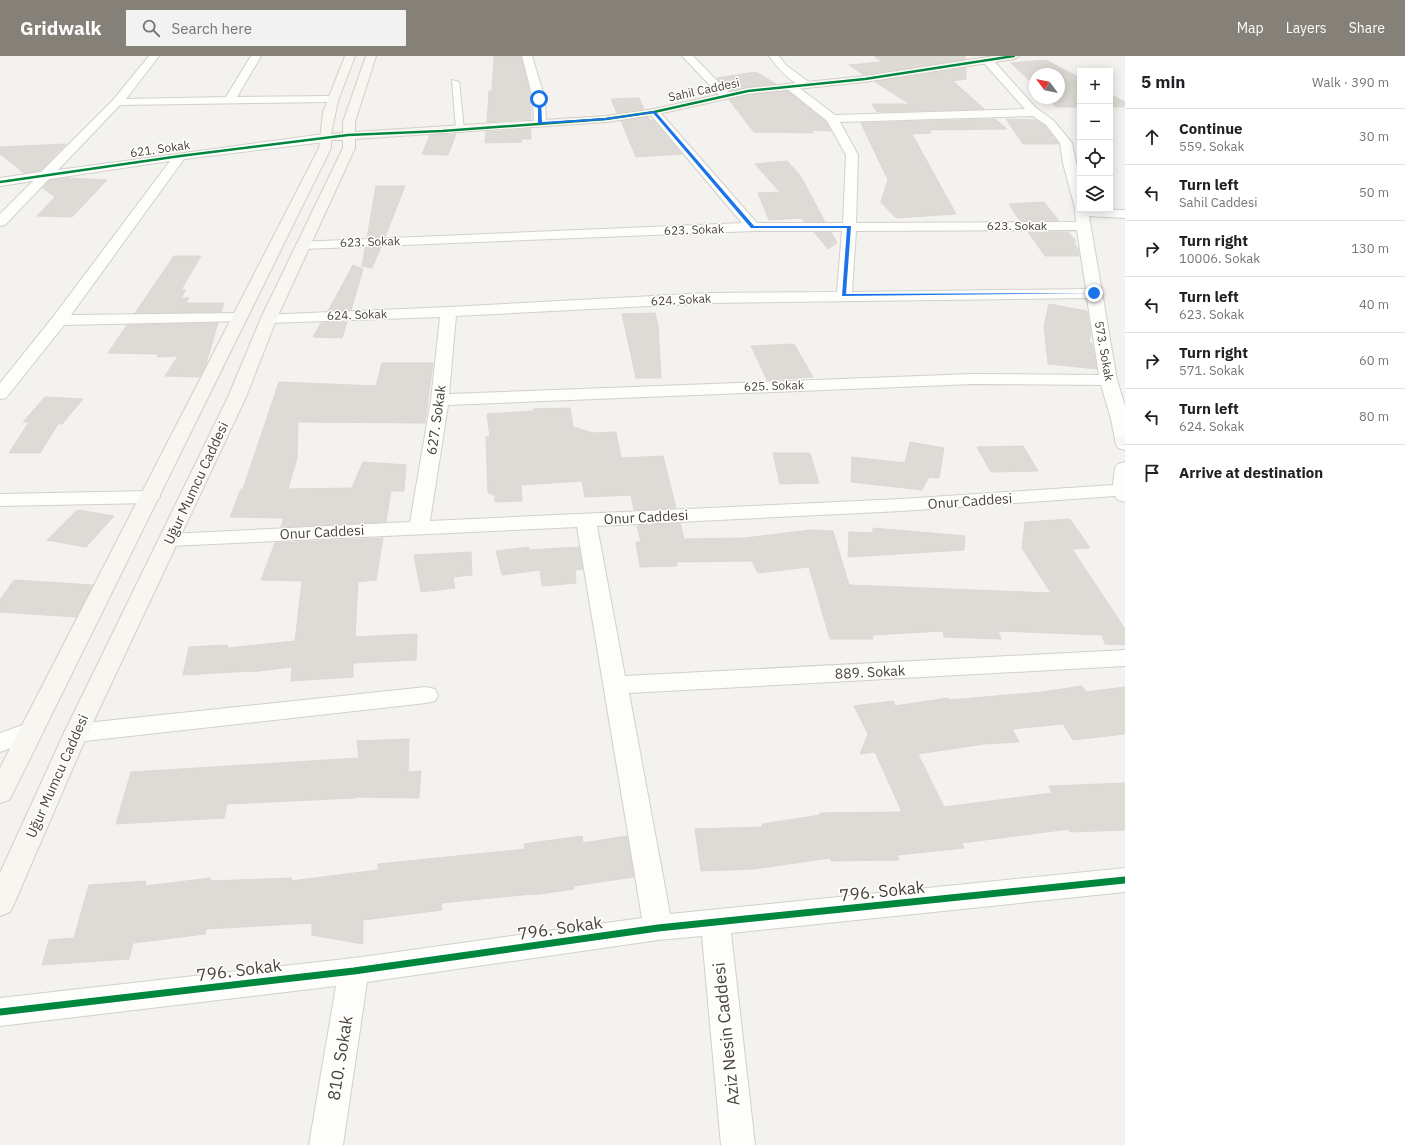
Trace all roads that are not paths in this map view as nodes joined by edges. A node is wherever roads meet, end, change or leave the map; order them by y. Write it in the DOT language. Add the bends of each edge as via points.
graph roads {
  1 [pos="154,56"];
  2 [pos="256,56"];
  3 [pos="350,56"];
  4 [pos="371,56"];
  5 [pos="527,56"];
  6 [pos="687,56"];
  7 [pos="774,56"];
  8 [pos="1014,56"];
  9 [pos="989,59"];
  10 [pos="455,82"];
  11 [pos="805,84"];
  12 [pos="790,86"];
  13 [pos="726,96"];
  14 [pos="332,99"];
  15 [pos="230,100"];
  16 [pos="117,102"];
  17 [pos="654,112"];
  18 [pos="1036,112"];
  19 [pos="832,120"];
  20 [pos="540,123"];
  21 [pos="460,129"];
  22 [pos="348,135"];
  23 [pos="324,138"];
  24 [pos="180,156"];
  25 [pos="46,175"];
  26 [pos="0,182"];
  27 [pos="1082,213"];
  28 [pos="1125,214"];
  29 [pos="0,222"];
  30 [pos="752,227"];
  31 [pos="849,227"];
  32 [pos="304,245"];
  33 [pos="1094,293"];
  34 [pos="844,295"];
  35 [pos="448,312"];
  36 [pos="239,318"];
  37 [pos="269,318"];
  38 [pos="59,320"];
  39 [pos="1108,380"];
  40 [pos="0,394"];
  41 [pos="440,400"];
  42 [pos="1125,442"];
  43 [pos="1125,468"];
  44 [pos="1124,493"];
  45 [pos="150,497"];
  46 [pos="0,500"];
  47 [pos="586,519"];
  48 [pos="420,527"];
  49 [pos="170,540"];
  50 [pos="1125,658"];
  51 [pos="615,685"];
  52 [pos="426,695"];
  53 [pos="31,731"];
  54 [pos="76,733"];
  55 [pos="0,743"];
  56 [pos="0,792"];
  57 [pos="1125,880"];
  58 [pos="0,904"];
  59 [pos="714,923"];
  60 [pos="658,928"];
  61 [pos="354,971"];
  62 [pos="0,1012"];
  63 [pos="326,1145"];
  64 [pos="738,1145"];
  1 -- 16 [label="street"];
  2 -- 15 [label="street"];
  3 -- 14 [label="street"];
  4 -- 22 [label="street, Uğur Mumcu Caddesi" via="349,122"];
  5 -- 20 [label="street" via="539,99"];
  6 -- 13 [label="street"];
  7 -- 11 [label="street" via="783,68"];
  8 -- 9 [label="street, Sahil Caddesi"];
  9 -- 11 [label="street, Sahil Caddesi" via="865,79"];
  9 -- 18 [label="street, 573. Sokak"];
  10 -- 21 [label="lane"];
  11 -- 12 [label="street, Sahil Caddesi"];
  12 -- 13 [label="street, Sahil Caddesi"];
  12 -- 19 [label="street"];
  13 -- 17 [label="street, Sahil Caddesi"];
  14 -- 15 [label="street"];
  14 -- 23 [label="street" via="325,123"];
  15 -- 16 [label="street"];
  16 -- 25 [label="street"];
  17 -- 20 [label="street, Sahil Caddesi" via="606,119"];
  17 -- 30 [label="street"];
  18 -- 19 [label="street"];
  18 -- 27 [label="street, 573. Sokak" via="1050,123 1066,143"];
  19 -- 31 [label="street" via="852,155"];
  20 -- 21 [label="street, Sahil Caddesi"];
  21 -- 22 [label="street, Sahil Caddesi"];
  22 -- 23 [label="street, Sahil Caddesi"];
  22 -- 32 [label="street, Uğur Mumcu Caddesi" via="349,148"];
  23 -- 24 [label="street, 621. Sokak"];
  23 -- 36 [label="street" via="325,148"];
  24 -- 25 [label="street, 621. Sokak"];
  24 -- 38 [label="street"];
  25 -- 26 [label="street, 621. Sokak"];
  25 -- 29 [label="street"];
  27 -- 28 [label="street, 623. Sokak"];
  27 -- 31 [label="street, 623. Sokak"];
  27 -- 33 [label="street, 573. Sokak"];
  30 -- 31 [label="street, 623. Sokak"];
  30 -- 32 [label="street, 623. Sokak"];
  31 -- 34 [label="street"];
  32 -- 37 [label="street, Uğur Mumcu Caddesi"];
  33 -- 34 [label="street, 624. Sokak"];
  33 -- 39 [label="street, 573. Sokak"];
  34 -- 35 [label="street, 624. Sokak" via="709,298"];
  35 -- 37 [label="street, 624. Sokak"];
  35 -- 41 [label="street, 627. Sokak"];
  36 -- 38 [label="street"];
  36 -- 45 [label="street"];
  37 -- 49 [label="street, Uğur Mumcu Caddesi" via="237,397"];
  38 -- 40 [label="street"];
  39 -- 41 [label="street, 625. Sokak" via="973,379"];
  39 -- 42 [label="street, 573. Sokak"];
  41 -- 48 [label="street, 627. Sokak"];
  43 -- 44 [label="street"];
  44 -- 47 [label="street, Onur Caddesi"];
  45 -- 46 [label="street"];
  45 -- 53 [label="street"];
  47 -- 48 [label="street, Onur Caddesi"];
  47 -- 51 [label="street"];
  48 -- 49 [label="street, Onur Caddesi"];
  49 -- 54 [label="street, Uğur Mumcu Caddesi"];
  50 -- 51 [label="street, 889. Sokak"];
  51 -- 60 [label="street"];
  52 -- 54 [label="street"];
  53 -- 55 [label="street"];
  53 -- 56 [label="street"];
  54 -- 58 [label="street, Uğur Mumcu Caddesi"];
  57 -- 59 [label="street, 796. Sokak"];
  59 -- 60 [label="street, 796. Sokak"];
  59 -- 64 [label="street, Aziz Nesin Caddesi"];
  60 -- 61 [label="street, 796. Sokak"];
  61 -- 62 [label="street, 796. Sokak"];
  61 -- 63 [label="street, 810. Sokak"];
}
